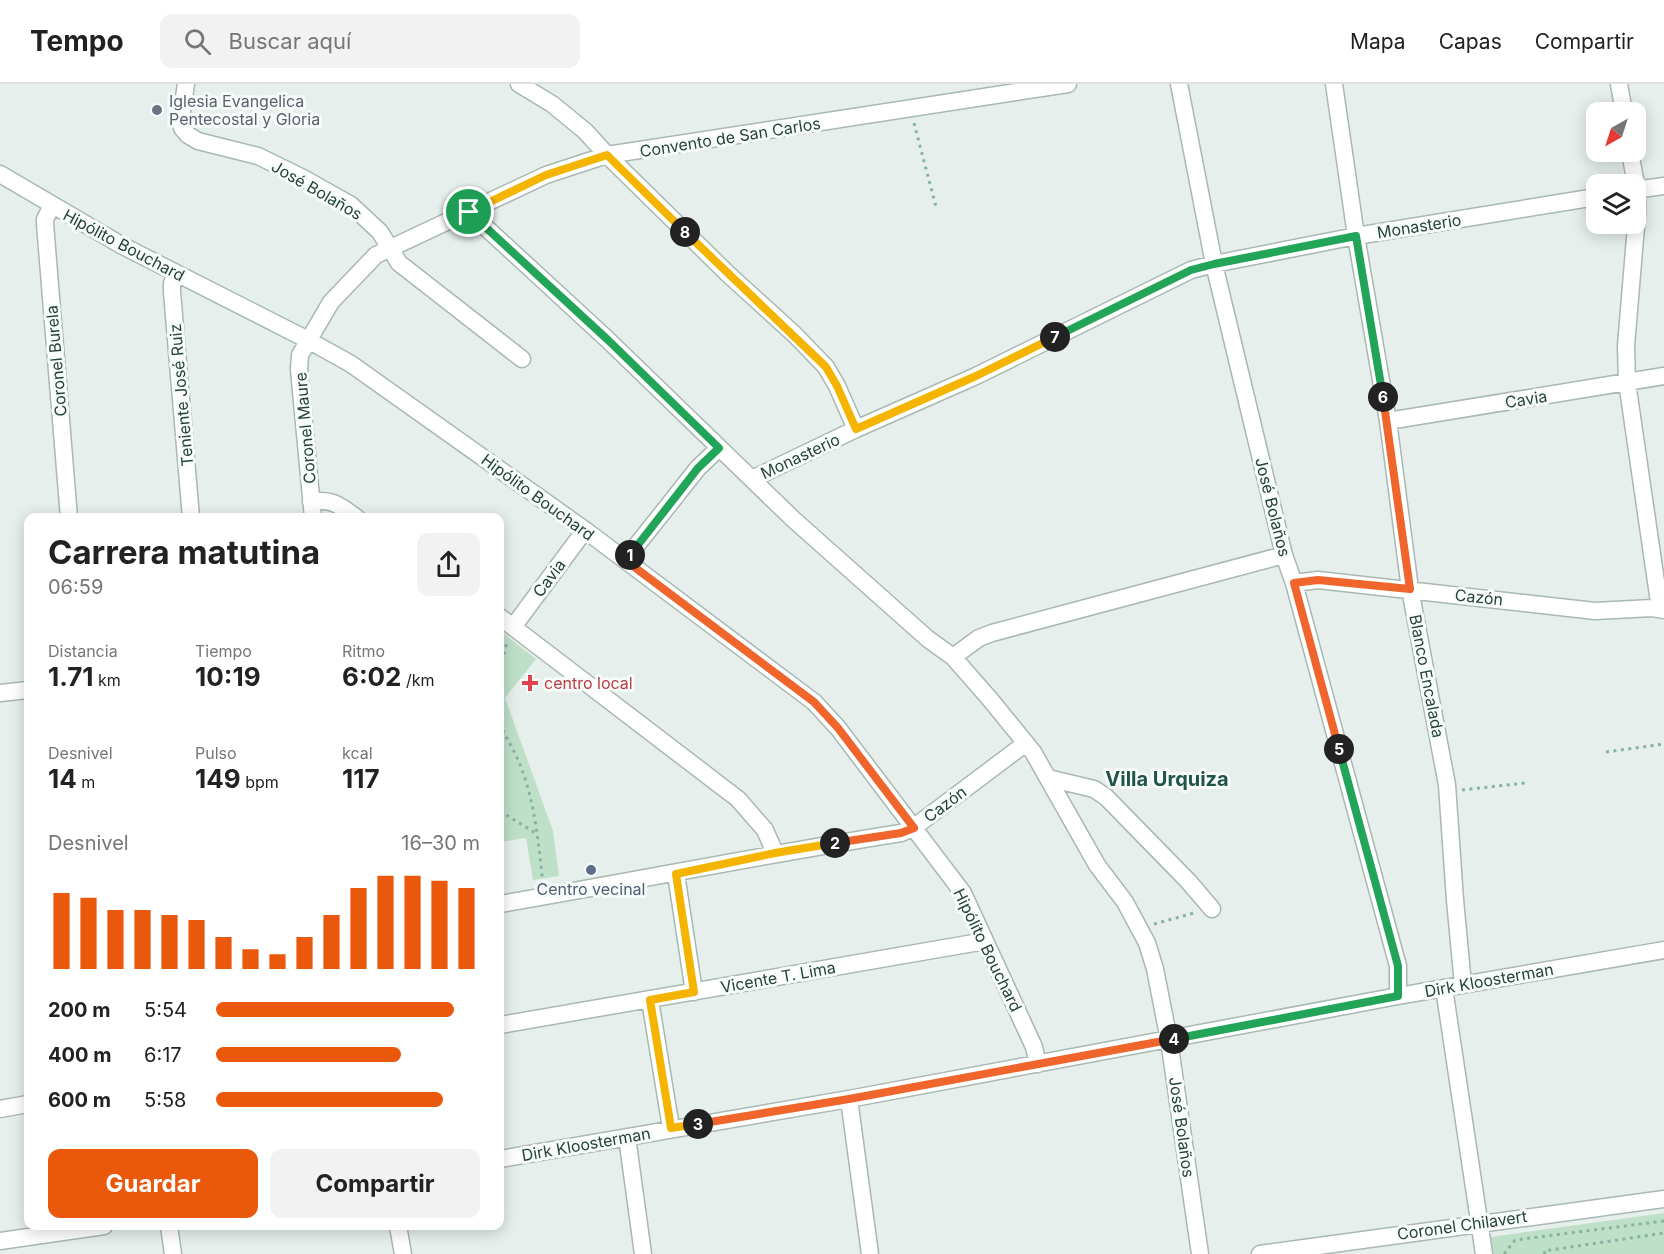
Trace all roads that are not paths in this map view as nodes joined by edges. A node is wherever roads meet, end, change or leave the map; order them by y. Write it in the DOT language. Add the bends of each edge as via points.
graph roads {
  1 [pos="186,84"];
  2 [pos="519,84"];
  3 [pos="1068,84"];
  4 [pos="1179,84"];
  5 [pos="1334,84"];
  6 [pos="1619,84"];
  7 [pos="1622,102"];
  8 [pos="607,155"];
  9 [pos="0,174"];
  10 [pos="1664,186"];
  11 [pos="1646,189"];
  12 [pos="1586,199"];
  13 [pos="52,206"];
  14 [pos="469,212"];
  15 [pos="1635,234"];
  16 [pos="1356,236"];
  17 [pos="390,249"];
  18 [pos="1214,264"];
  19 [pos="177,274"];
  20 [pos="308,340"];
  21 [pos="522,359"];
  22 [pos="1664,376"];
  23 [pos="1627,382"];
  24 [pos="1388,421"];
  25 [pos="856,429"];
  26 [pos="719,448"];
  27 [pos="752,479"];
  28 [pos="312,510"];
  29 [pos="69,513"];
  30 [pos="191,513"];
  31 [pos="350,513"];
  32 [pos="585,530"];
  33 [pos="1284,555"];
  34 [pos="625,560"];
  35 [pos="1294,583"];
  36 [pos="1410,589"];
  37 [pos="1662,609"];
  38 [pos="506,622"];
  39 [pos="952,657"];
  40 [pos="24,690"];
  41 [pos="0,693"];
  42 [pos="1026,743"];
  43 [pos="1048,777"];
  44 [pos="914,828"];
  45 [pos="775,853"];
  46 [pos="676,874"];
  47 [pos="504,903"];
  48 [pos="1212,909"];
  49 [pos="985,941"];
  50 [pos="1664,950"];
  51 [pos="1463,985"];
  52 [pos="1444,988"];
  53 [pos="694,992"];
  54 [pos="1398,996"];
  55 [pos="650,1000"];
  56 [pos="504,1024"];
  57 [pos="1169,1040"];
  58 [pos="1038,1064"];
  59 [pos="849,1099"];
  60 [pos="24,1105"];
  61 [pos="0,1109"];
  62 [pos="671,1128"];
  63 [pos="627,1137"];
  64 [pos="504,1158"];
  65 [pos="1664,1198"];
  66 [pos="1480,1222"];
  67 [pos="76,1230"];
  68 [pos="170,1230"];
  69 [pos="399,1230"];
  70 [pos="0,1241"];
  71 [pos="174,1254"];
  72 [pos="403,1254"];
  73 [pos="643,1254"];
  74 [pos="870,1254"];
  75 [pos="1200,1254"];
  76 [pos="1260,1254"];
  77 [pos="1484,1254"];
  1 -- 17 [label="street, José Bolaños" via="181,118 188,135 258,156 303,178 351,206 380,232"];
  2 -- 8 [label="street" via="570,118"];
  3 -- 8 [label="street, Convento de San Carlos"];
  4 -- 18 [label="street, José Bolaños"];
  5 -- 16 [label="street, Blanco Encalada"];
  6 -- 7 [label="street"];
  8 -- 14 [label="street, Convento de San Carlos" via="546,175"];
  8 -- 25 [label="street" via="826,367"];
  9 -- 13 [label="street, Hipólito Bouchard"];
  10 -- 11 [label="street"];
  12 -- 16 [label="street, Monasterio"];
  13 -- 19 [label="street, Hipólito Bouchard"];
  13 -- 29 [label="street, Coronel Burela" via="45,224"];
  14 -- 17 [label="street, Convento de San Carlos"];
  14 -- 26 [label="street, José Bolaños"];
  15 -- 23 [label="street" via="1626,346"];
  16 -- 18 [label="street, Monasterio"];
  16 -- 24 [label="street, Blanco Encalada"];
  17 -- 20 [label="street, Convento de San Carlos" via="376,255 344,286"];
  17 -- 21 [label="street, José Bolaños" via="399,263"];
  18 -- 25 [label="street, Monasterio" via="1191,270 976,376"];
  18 -- 33 [label="street, José Bolaños"];
  19 -- 20 [label="street, Hipólito Bouchard"];
  19 -- 30 [label="street, Teniente José Ruiz" via="172,292"];
  20 -- 28 [label="street, Coronel Maure" via="300,355 299,370"];
  20 -- 32 [label="street, Hipólito Bouchard" via="359,370"];
  22 -- 23 [label="street, Cavia"];
  23 -- 24 [label="street, Cavia"];
  23 -- 37 [label="street"];
  24 -- 36 [label="street, Blanco Encalada"];
  25 -- 27 [label="street, Monasterio"];
  26 -- 27 [label="street, José Bolaños"];
  26 -- 34 [label="street" via="698,468"];
  27 -- 39 [label="street, José Bolaños" via="828,551"];
  28 -- 31 [label="street" via="325,500"];
  32 -- 34 [label="street, Hipólito Bouchard"];
  32 -- 38 [label="street, Cavia"];
  33 -- 35 [label="street, José Bolaños"];
  33 -- 39 [label="street" via="992,633"];
  34 -- 44 [label="street, Hipólito Bouchard" via="814,702"];
  35 -- 36 [label="street, Cazón" via="1318,580"];
  35 -- 54 [label="street, José Bolaños" via="1398,966"];
  36 -- 37 [label="street, Cazón" via="1595,611"];
  36 -- 51 [label="street, Blanco Encalada" via="1448,791"];
  38 -- 45 [label="street" via="738,799 765,830"];
  39 -- 42 [label="street, José Bolaños"];
  40 -- 41 [label="street"];
  42 -- 43 [label="street, José Bolaños"];
  42 -- 44 [label="street, Cazón"];
  43 -- 48 [label="street" via="1094,789 1106,797"];
  43 -- 57 [label="street, José Bolaños" via="1097,865 1141,928 1155,969"];
  44 -- 45 [label="street, Cazón"];
  44 -- 49 [label="street, Hipólito Bouchard" via="963,893"];
  45 -- 46 [label="street, Cazón"];
  46 -- 47 [label="street, Cazón"];
  46 -- 53 [label="street"];
  49 -- 53 [label="street, Vicente T. Lima"];
  49 -- 58 [label="street, Hipólito Bouchard" via="1034,1047"];
  50 -- 51 [label="street, Dirk Kloosterman"];
  51 -- 52 [label="street, Dirk Kloosterman"];
  52 -- 54 [label="street, Dirk Kloosterman"];
  52 -- 66 [label="street"];
  53 -- 55 [label="street, Vicente T. Lima"];
  54 -- 57 [label="street, Dirk Kloosterman"];
  55 -- 56 [label="street, Vicente T. Lima"];
  55 -- 62 [label="street"];
  57 -- 58 [label="street, Dirk Kloosterman"];
  57 -- 75 [label="street, José Bolaños"];
  58 -- 59 [label="street, Dirk Kloosterman"];
  59 -- 62 [label="street, Dirk Kloosterman"];
  59 -- 74 [label="street"];
  60 -- 61 [label="street"];
  62 -- 63 [label="street, Dirk Kloosterman"];
  63 -- 64 [label="street, Dirk Kloosterman"];
  63 -- 73 [label="street"];
  65 -- 66 [label="street, Coronel Chilavert"];
  66 -- 76 [label="street, Coronel Chilavert"];
  66 -- 77 [label="street"];
  67 -- 70 [label="street"];
  68 -- 71 [label="street"];
  69 -- 72 [label="street"];
}
